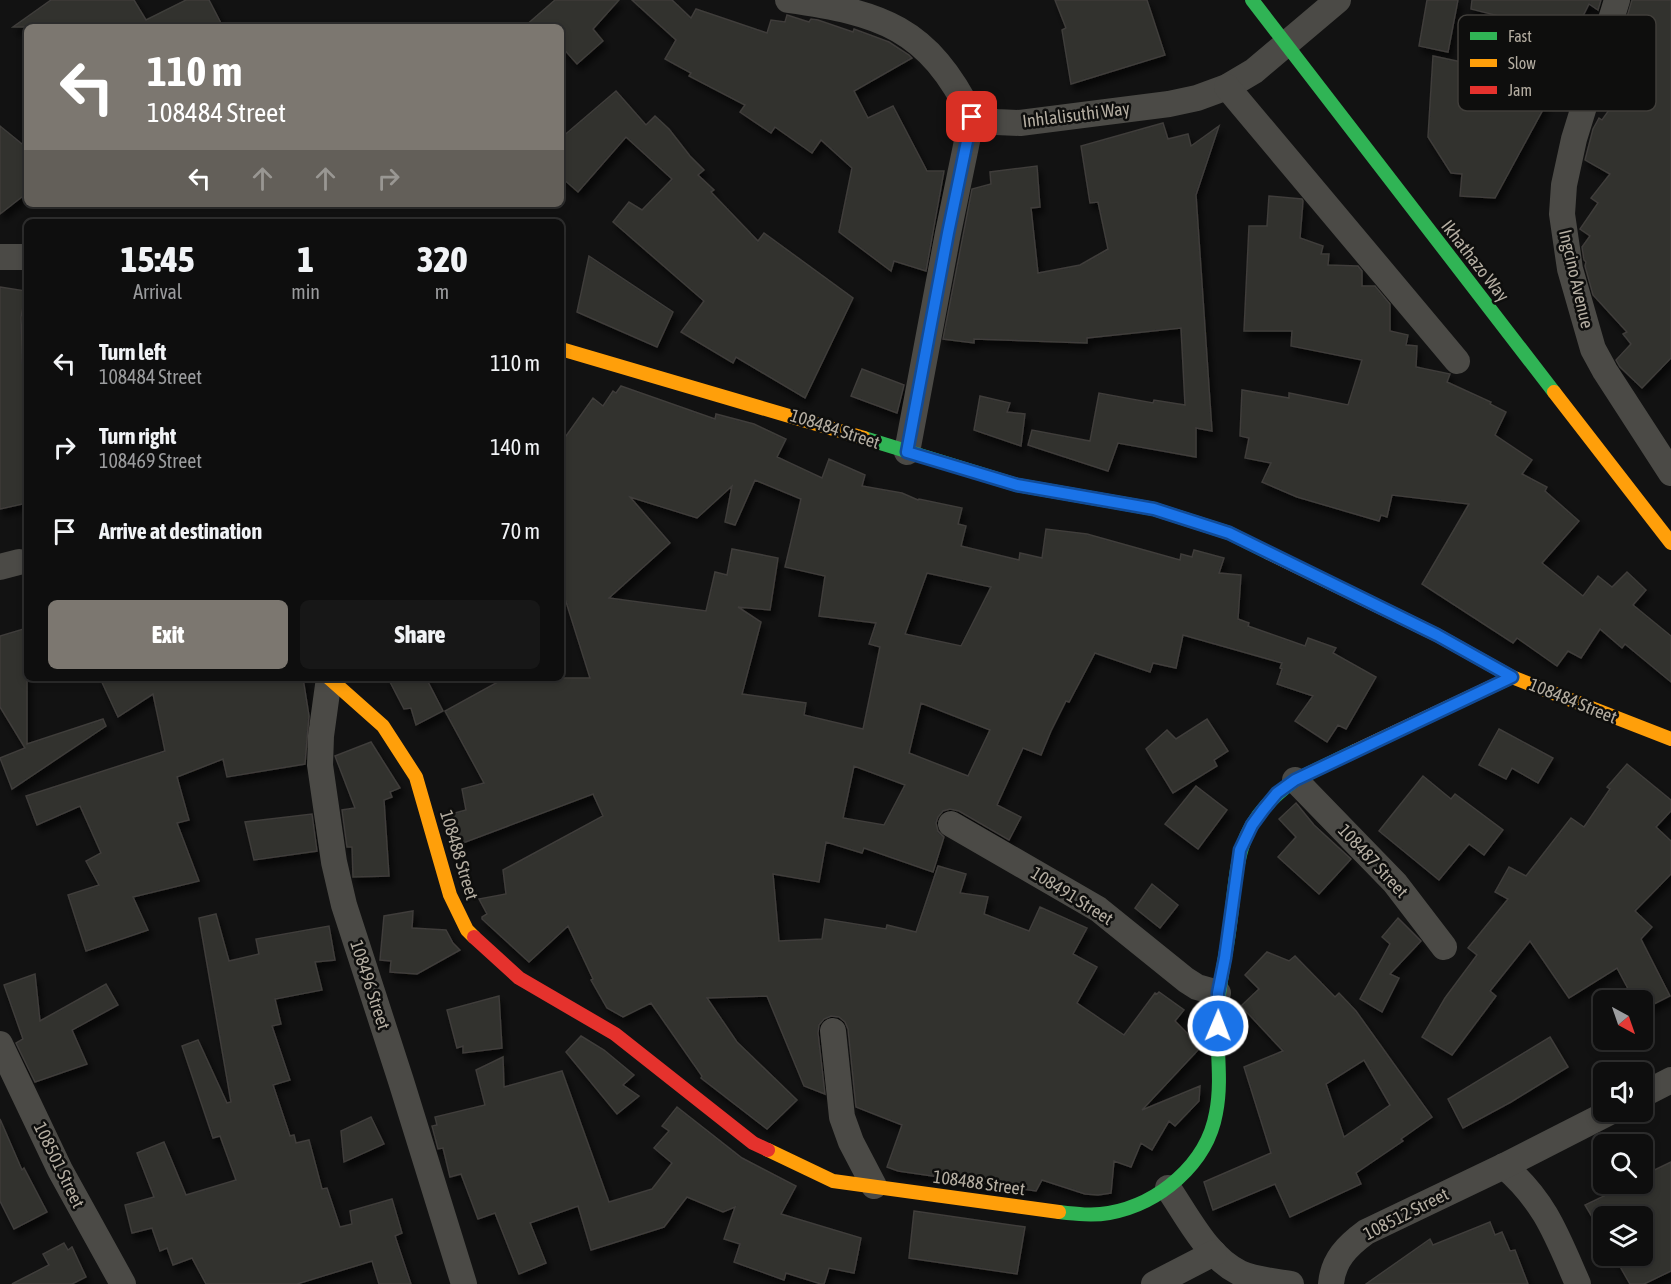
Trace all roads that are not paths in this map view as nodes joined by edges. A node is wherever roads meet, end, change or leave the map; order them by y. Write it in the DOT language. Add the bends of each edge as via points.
graph roads {
  1 [pos="788,0"];
  2 [pos="1252,0"];
  3 [pos="1338,0"];
  4 [pos="1617,0"];
  5 [pos="1612,15"];
  6 [pos="1287,44"];
  7 [pos="1227,87"];
  8 [pos="1583,111"];
  9 [pos="972,117"];
  10 [pos="0,257"];
  11 [pos="24,257"];
  12 [pos="564,350"];
  13 [pos="1457,361"];
  14 [pos="907,452"];
  15 [pos="1671,473"];
  16 [pos="1671,543"];
  17 [pos="1512,677"];
  18 [pos="329,681"];
  19 [pos="332,681"];
  20 [pos="1671,739"];
  21 [pos="1295,780"];
  22 [pos="951,824"];
  23 [pos="1444,947"];
  24 [pos="1218,993"];
  25 [pos="833,1031"];
  26 [pos="0,1044"];
  27 [pos="1671,1080"];
  28 [pos="1653,1089"];
  29 [pos="1593,1121"];
  30 [pos="1504,1166"];
  31 [pos="874,1186"];
  32 [pos="1168,1188"];
  33 [pos="1214,1253"];
  34 [pos="123,1284"];
  35 [pos="464,1284"];
  36 [pos="1154,1284"];
  37 [pos="1291,1284"];
  38 [pos="1331,1284"];
  39 [pos="1578,1284"];
  1 -- 9 [label="street" via="855,12 906,33 943,68"];
  2 -- 6 [label="street, Ikhathazo Way"];
  3 -- 6 [label="street, Inhlalisuthi Way"];
  4 -- 5 [label="street, Ingcino Avenue"];
  6 -- 7 [label="street, Inhlalisuthi Way"];
  6 -- 16 [label="street, Ikhathazo Way"];
  7 -- 9 [label="street, Inhlalisuthi Way" via="1197,99 1057,120 1020,123"];
  7 -- 13 [label="street"];
  8 -- 15 [label="street, Ingcino Avenue" via="1564,185 1562,214 1570,269 1593,349"];
  9 -- 14 [label="street"];
  10 -- 11 [label="street"];
  12 -- 14 [label="street, 108484 Street"];
  14 -- 17 [label="street, 108484 Street" via="1017,485 1154,509 1229,533 1437,635"];
  17 -- 20 [label="street, 108484 Street"];
  17 -- 21 [label="street, 108488 Street"];
  18 -- 35 [label="street, 108496 Street" via="320,765 334,862 344,905"];
  19 -- 31 [label="street, 108488 Street" via="383,726 416,777 450,895 467,930 501,963 535,988 615,1034 753,1143 833,1181"];
  21 -- 23 [label="street, 108487 Street" via="1395,883"];
  21 -- 24 [label="street, 108488 Street" via="1263,810 1240,850"];
  22 -- 24 [label="street, 108491 Street" via="1098,909 1185,980"];
  24 -- 32 [label="street, 108488 Street" via="1218,1115 1202,1153"];
  25 -- 31 [label="street" via="844,1124"];
  26 -- 34 [label="street, 108501 Street" via="60,1170"];
  27 -- 28 [label="street"];
  29 -- 30 [label="street, 108512 Street"];
  30 -- 38 [label="street, 108512 Street" via="1366,1232 1340,1256"];
  30 -- 39 [label="street" via="1539,1203"];
  31 -- 32 [label="street, 108488 Street" via="1089,1215 1127,1208"];
  32 -- 33 [label="street"];
  33 -- 36 [label="street"];
  33 -- 37 [label="street" via="1240,1273"];
}
